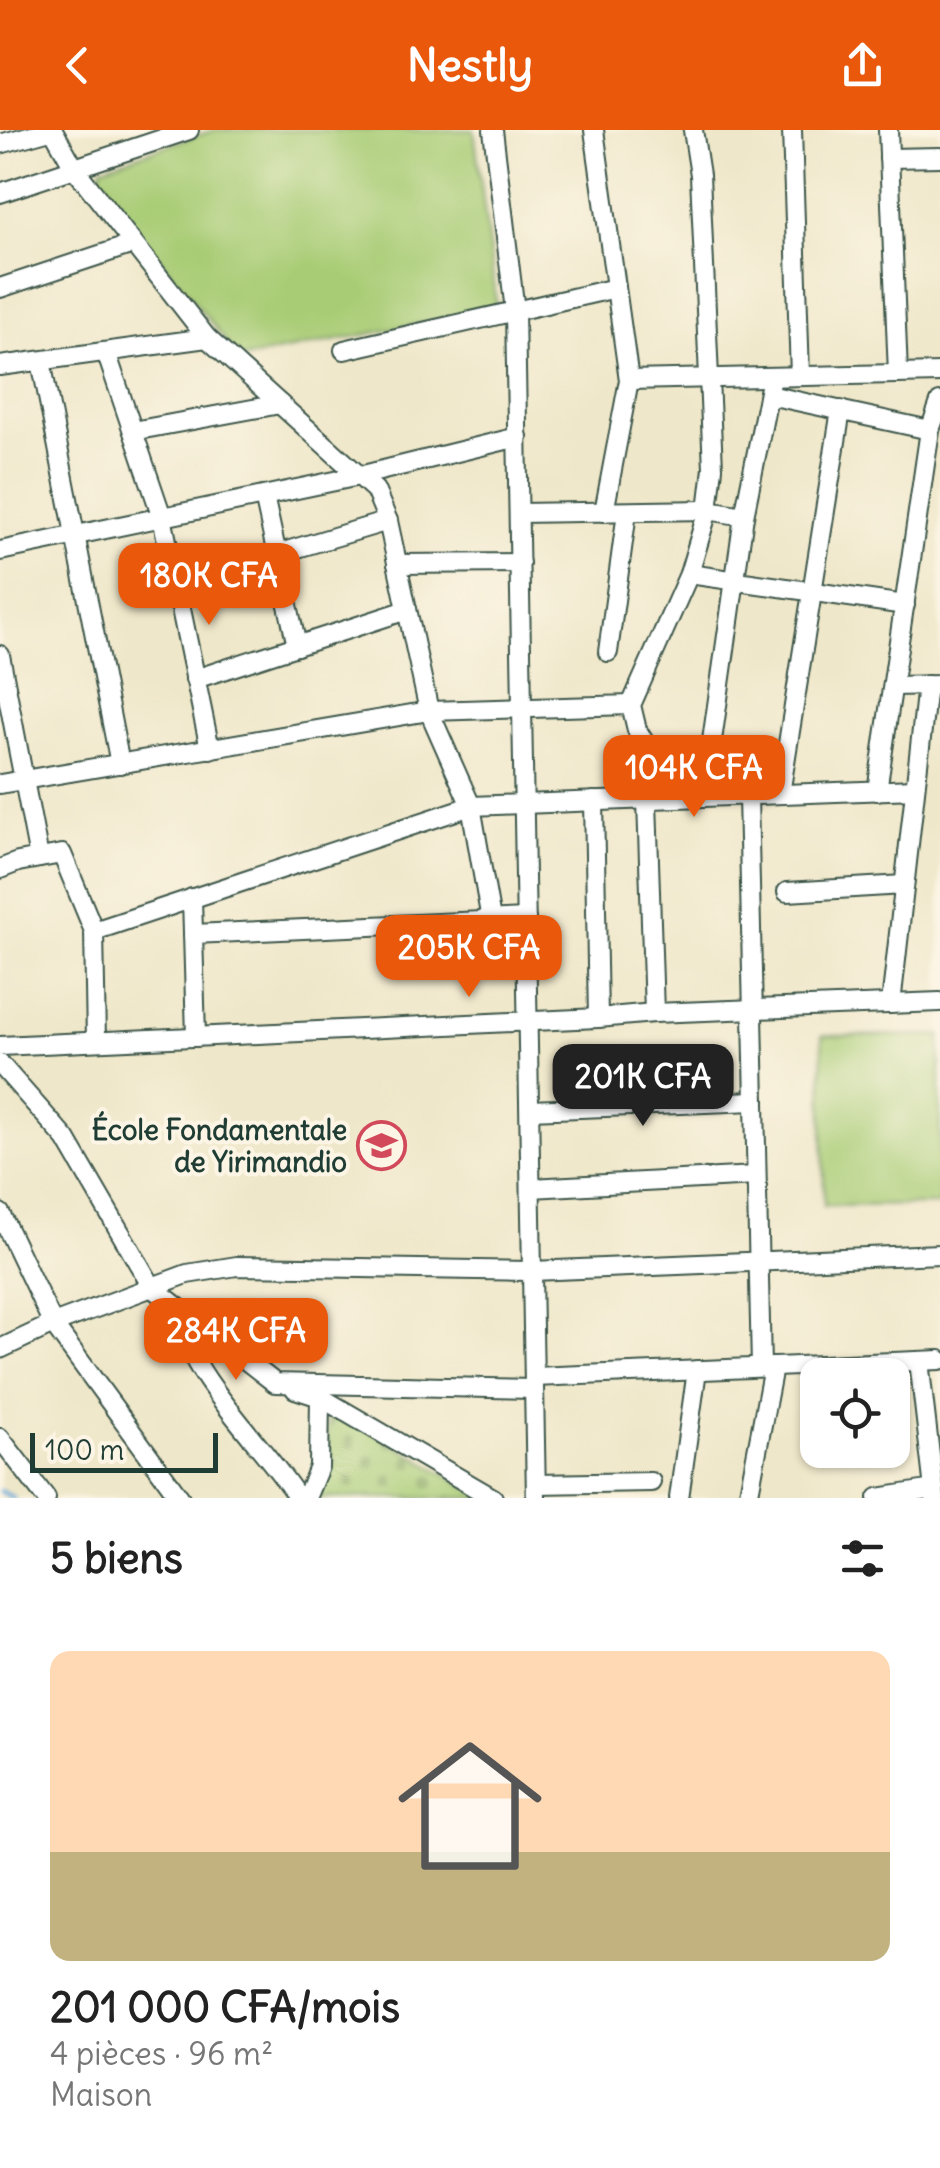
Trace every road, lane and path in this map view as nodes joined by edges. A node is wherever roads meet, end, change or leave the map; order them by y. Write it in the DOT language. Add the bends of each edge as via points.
graph roads {
  1 [pos="52,130"];
  2 [pos="189,130"];
  3 [pos="493,130"];
  4 [pos="594,130"];
  5 [pos="693,130"];
  6 [pos="792,130"];
  7 [pos="888,130"];
  8 [pos="0,144"];
  9 [pos="940,157"];
  10 [pos="889,158"];
  11 [pos="75,168"];
  12 [pos="0,193"];
  13 [pos="133,244"];
  14 [pos="0,288"];
  15 [pos="616,288"];
  16 [pos="515,311"];
  17 [pos="207,338"];
  18 [pos="344,350"];
  19 [pos="106,352"];
  20 [pos="41,361"];
  21 [pos="0,366"];
  22 [pos="940,373"];
  23 [pos="898,374"];
  24 [pos="800,376"];
  25 [pos="710,378"];
  26 [pos="629,380"];
  27 [pos="771,386"];
  28 [pos="940,402"];
  29 [pos="280,404"];
  30 [pos="841,410"];
  31 [pos="930,430"];
  32 [pos="133,431"];
  33 [pos="518,437"];
  34 [pos="359,476"];
  35 [pos="264,496"];
  36 [pos="708,510"];
  37 [pos="520,512"];
  38 [pos="604,512"];
  39 [pos="628,512"];
  40 [pos="744,516"];
  41 [pos="162,517"];
  42 [pos="388,522"];
  43 [pos="75,535"];
  44 [pos="0,551"];
  45 [pos="277,554"];
  46 [pos="520,563"];
  47 [pos="397,564"];
  48 [pos="689,574"];
  49 [pos="734,580"];
  50 [pos="812,591"];
  51 [pos="905,604"];
  52 [pos="407,610"];
  53 [pos="297,646"];
  54 [pos="608,652"];
  55 [pos="0,655"];
  56 [pos="196,678"];
  57 [pos="934,685"];
  58 [pos="893,686"];
  59 [pos="631,705"];
  60 [pos="523,710"];
  61 [pos="429,711"];
  62 [pos="210,749"];
  63 [pos="120,764"];
  64 [pos="24,780"];
  65 [pos="0,784"];
  66 [pos="915,789"];
  67 [pos="878,790"];
  68 [pos="780,794"];
  69 [pos="697,796"];
  70 [pos="748,796"];
  71 [pos="647,801"];
  72 [pos="594,802"];
  73 [pos="524,804"];
  74 [pos="471,806"];
  75 [pos="39,858"];
  76 [pos="0,868"];
  77 [pos="904,885"];
  78 [pos="787,892"];
  79 [pos="192,898"];
  80 [pos="526,919"];
  81 [pos="490,920"];
  82 [pos="94,930"];
  83 [pos="193,934"];
  84 [pos="940,1002"];
  85 [pos="891,1004"];
  86 [pos="753,1011"];
  87 [pos="654,1013"];
  88 [pos="598,1018"];
  89 [pos="528,1021"];
  90 [pos="196,1036"];
  91 [pos="96,1041"];
  92 [pos="0,1046"];
  93 [pos="0,1064"];
  94 [pos="755,1101"];
  95 [pos="530,1110"];
  96 [pos="756,1176"];
  97 [pos="531,1188"];
  98 [pos="0,1213"];
  99 [pos="940,1254"];
  100 [pos="758,1262"];
  101 [pos="532,1271"];
  102 [pos="152,1287"];
  103 [pos="190,1317"];
  104 [pos="53,1324"];
  105 [pos="0,1348"];
  106 [pos="940,1360"];
  107 [pos="919,1361"];
  108 [pos="767,1367"];
  109 [pos="697,1370"];
  110 [pos="276,1383"];
  111 [pos="534,1383"];
  112 [pos="320,1397"];
  113 [pos="0,1438"];
  114 [pos="651,1482"];
  115 [pos="935,1483"];
  116 [pos="536,1491"];
  117 [pos="46,1498"];
  118 [pos="180,1498"];
  119 [pos="298,1498"];
  120 [pos="306,1498"];
  121 [pos="494,1498"];
  122 [pos="679,1498"];
  123 [pos="748,1498"];
  124 [pos="878,1498"];
  1 -- 8 [label="street"];
  1 -- 11 [label="street"];
  2 -- 11 [label="street"];
  3 -- 16 [label="street"];
  4 -- 15 [label="street"];
  5 -- 25 [label="street"];
  6 -- 24 [label="street"];
  7 -- 10 [label="street"];
  9 -- 10 [label="street"];
  10 -- 23 [label="street"];
  11 -- 12 [label="street"];
  11 -- 13 [label="street"];
  13 -- 14 [label="street"];
  13 -- 17 [label="street"];
  15 -- 16 [label="street"];
  15 -- 26 [label="street"];
  16 -- 18 [label="street"];
  16 -- 33 [label="street"];
  17 -- 19 [label="street"];
  17 -- 29 [label="street"];
  19 -- 20 [label="street"];
  19 -- 32 [label="street"];
  20 -- 21 [label="street"];
  20 -- 43 [label="street"];
  22 -- 23 [label="street"];
  23 -- 24 [label="street"];
  24 -- 27 [label="street"];
  25 -- 26 [label="street"];
  25 -- 27 [label="street"];
  25 -- 36 [label="street"];
  26 -- 38 [label="street"];
  27 -- 30 [label="street"];
  27 -- 40 [label="street"];
  28 -- 31 [label="street"];
  29 -- 32 [label="street"];
  29 -- 34 [label="street"];
  30 -- 31 [label="street"];
  30 -- 50 [label="street"];
  31 -- 51 [label="street"];
  32 -- 41 [label="street"];
  33 -- 34 [label="street"];
  33 -- 37 [label="street"];
  34 -- 35 [label="street"];
  34 -- 42 [label="street" via="375,490"];
  35 -- 41 [label="street"];
  35 -- 45 [label="street"];
  36 -- 39 [label="street"];
  36 -- 40 [label="street"];
  36 -- 48 [label="street"];
  37 -- 38 [label="street"];
  37 -- 46 [label="street"];
  38 -- 39 [label="street"];
  39 -- 54 [label="street"];
  40 -- 49 [label="street"];
  41 -- 43 [label="street"];
  41 -- 56 [label="street"];
  42 -- 45 [label="street"];
  42 -- 47 [label="street"];
  43 -- 44 [label="street"];
  43 -- 63 [label="street"];
  45 -- 53 [label="street"];
  46 -- 47 [label="street"];
  46 -- 60 [label="street"];
  47 -- 52 [label="street"];
  48 -- 49 [label="street"];
  48 -- 59 [label="street"];
  49 -- 50 [label="street"];
  49 -- 69 [label="street"];
  50 -- 51 [label="street"];
  50 -- 68 [label="street"];
  51 -- 58 [label="street"];
  52 -- 53 [label="street"];
  52 -- 61 [label="street"];
  53 -- 56 [label="street"];
  55 -- 64 [label="street"];
  56 -- 62 [label="street"];
  57 -- 58 [label="street"];
  57 -- 66 [label="street"];
  58 -- 67 [label="street"];
  59 -- 60 [label="street"];
  59 -- 69 [label="street" via="649,750"];
  60 -- 61 [label="street"];
  60 -- 73 [label="street"];
  61 -- 62 [label="street"];
  61 -- 74 [label="street"];
  62 -- 63 [label="street"];
  63 -- 64 [label="street"];
  64 -- 65 [label="street"];
  64 -- 75 [label="street"];
  66 -- 67 [label="street"];
  66 -- 77 [label="street"];
  67 -- 68 [label="street"];
  68 -- 70 [label="street"];
  69 -- 70 [label="street"];
  69 -- 71 [label="street"];
  70 -- 86 [label="street"];
  71 -- 72 [label="street"];
  71 -- 87 [label="street"];
  72 -- 73 [label="street"];
  72 -- 88 [label="street"];
  73 -- 74 [label="street"];
  73 -- 80 [label="street"];
  74 -- 79 [label="street"];
  74 -- 81 [label="street"];
  75 -- 76 [label="street"];
  75 -- 82 [label="street" via="62,854"];
  77 -- 78 [label="street"];
  77 -- 85 [label="street"];
  79 -- 82 [label="street"];
  79 -- 83 [label="street"];
  80 -- 81 [label="street"];
  80 -- 89 [label="street"];
  81 -- 83 [label="street"];
  82 -- 91 [label="street"];
  83 -- 90 [label="street"];
  84 -- 85 [label="street"];
  85 -- 86 [label="street"];
  86 -- 87 [label="street"];
  86 -- 94 [label="street"];
  87 -- 88 [label="street"];
  88 -- 89 [label="street"];
  89 -- 90 [label="street"];
  89 -- 95 [label="street"];
  90 -- 91 [label="street"];
  91 -- 92 [label="street"];
  93 -- 102 [label="street" via="66,1139"];
  94 -- 95 [label="street"];
  94 -- 96 [label="street"];
  95 -- 97 [label="street"];
  96 -- 97 [label="street"];
  96 -- 100 [label="street"];
  97 -- 101 [label="street"];
  98 -- 104 [label="street"];
  99 -- 100 [label="street"];
  100 -- 101 [label="street"];
  100 -- 108 [label="street"];
  101 -- 102 [label="street" via="236,1266"];
  101 -- 111 [label="street"];
  102 -- 103 [label="street"];
  102 -- 104 [label="street"];
  103 -- 110 [label="street"];
  103 -- 119 [label="street" via="183,1338"];
  104 -- 105 [label="street"];
  104 -- 118 [label="street"];
  106 -- 107 [label="street"];
  107 -- 108 [label="street"];
  107 -- 115 [label="street"];
  108 -- 109 [label="street"];
  108 -- 123 [label="street"];
  109 -- 111 [label="street"];
  109 -- 122 [label="street"];
  110 -- 111 [label="street"];
  110 -- 112 [label="street"];
  111 -- 116 [label="street"];
  112 -- 120 [label="street" via="319,1467"];
  112 -- 121 [label="street"];
  113 -- 117 [label="street"];
  114 -- 116 [label="street"];
  115 -- 124 [label="street"];
}
